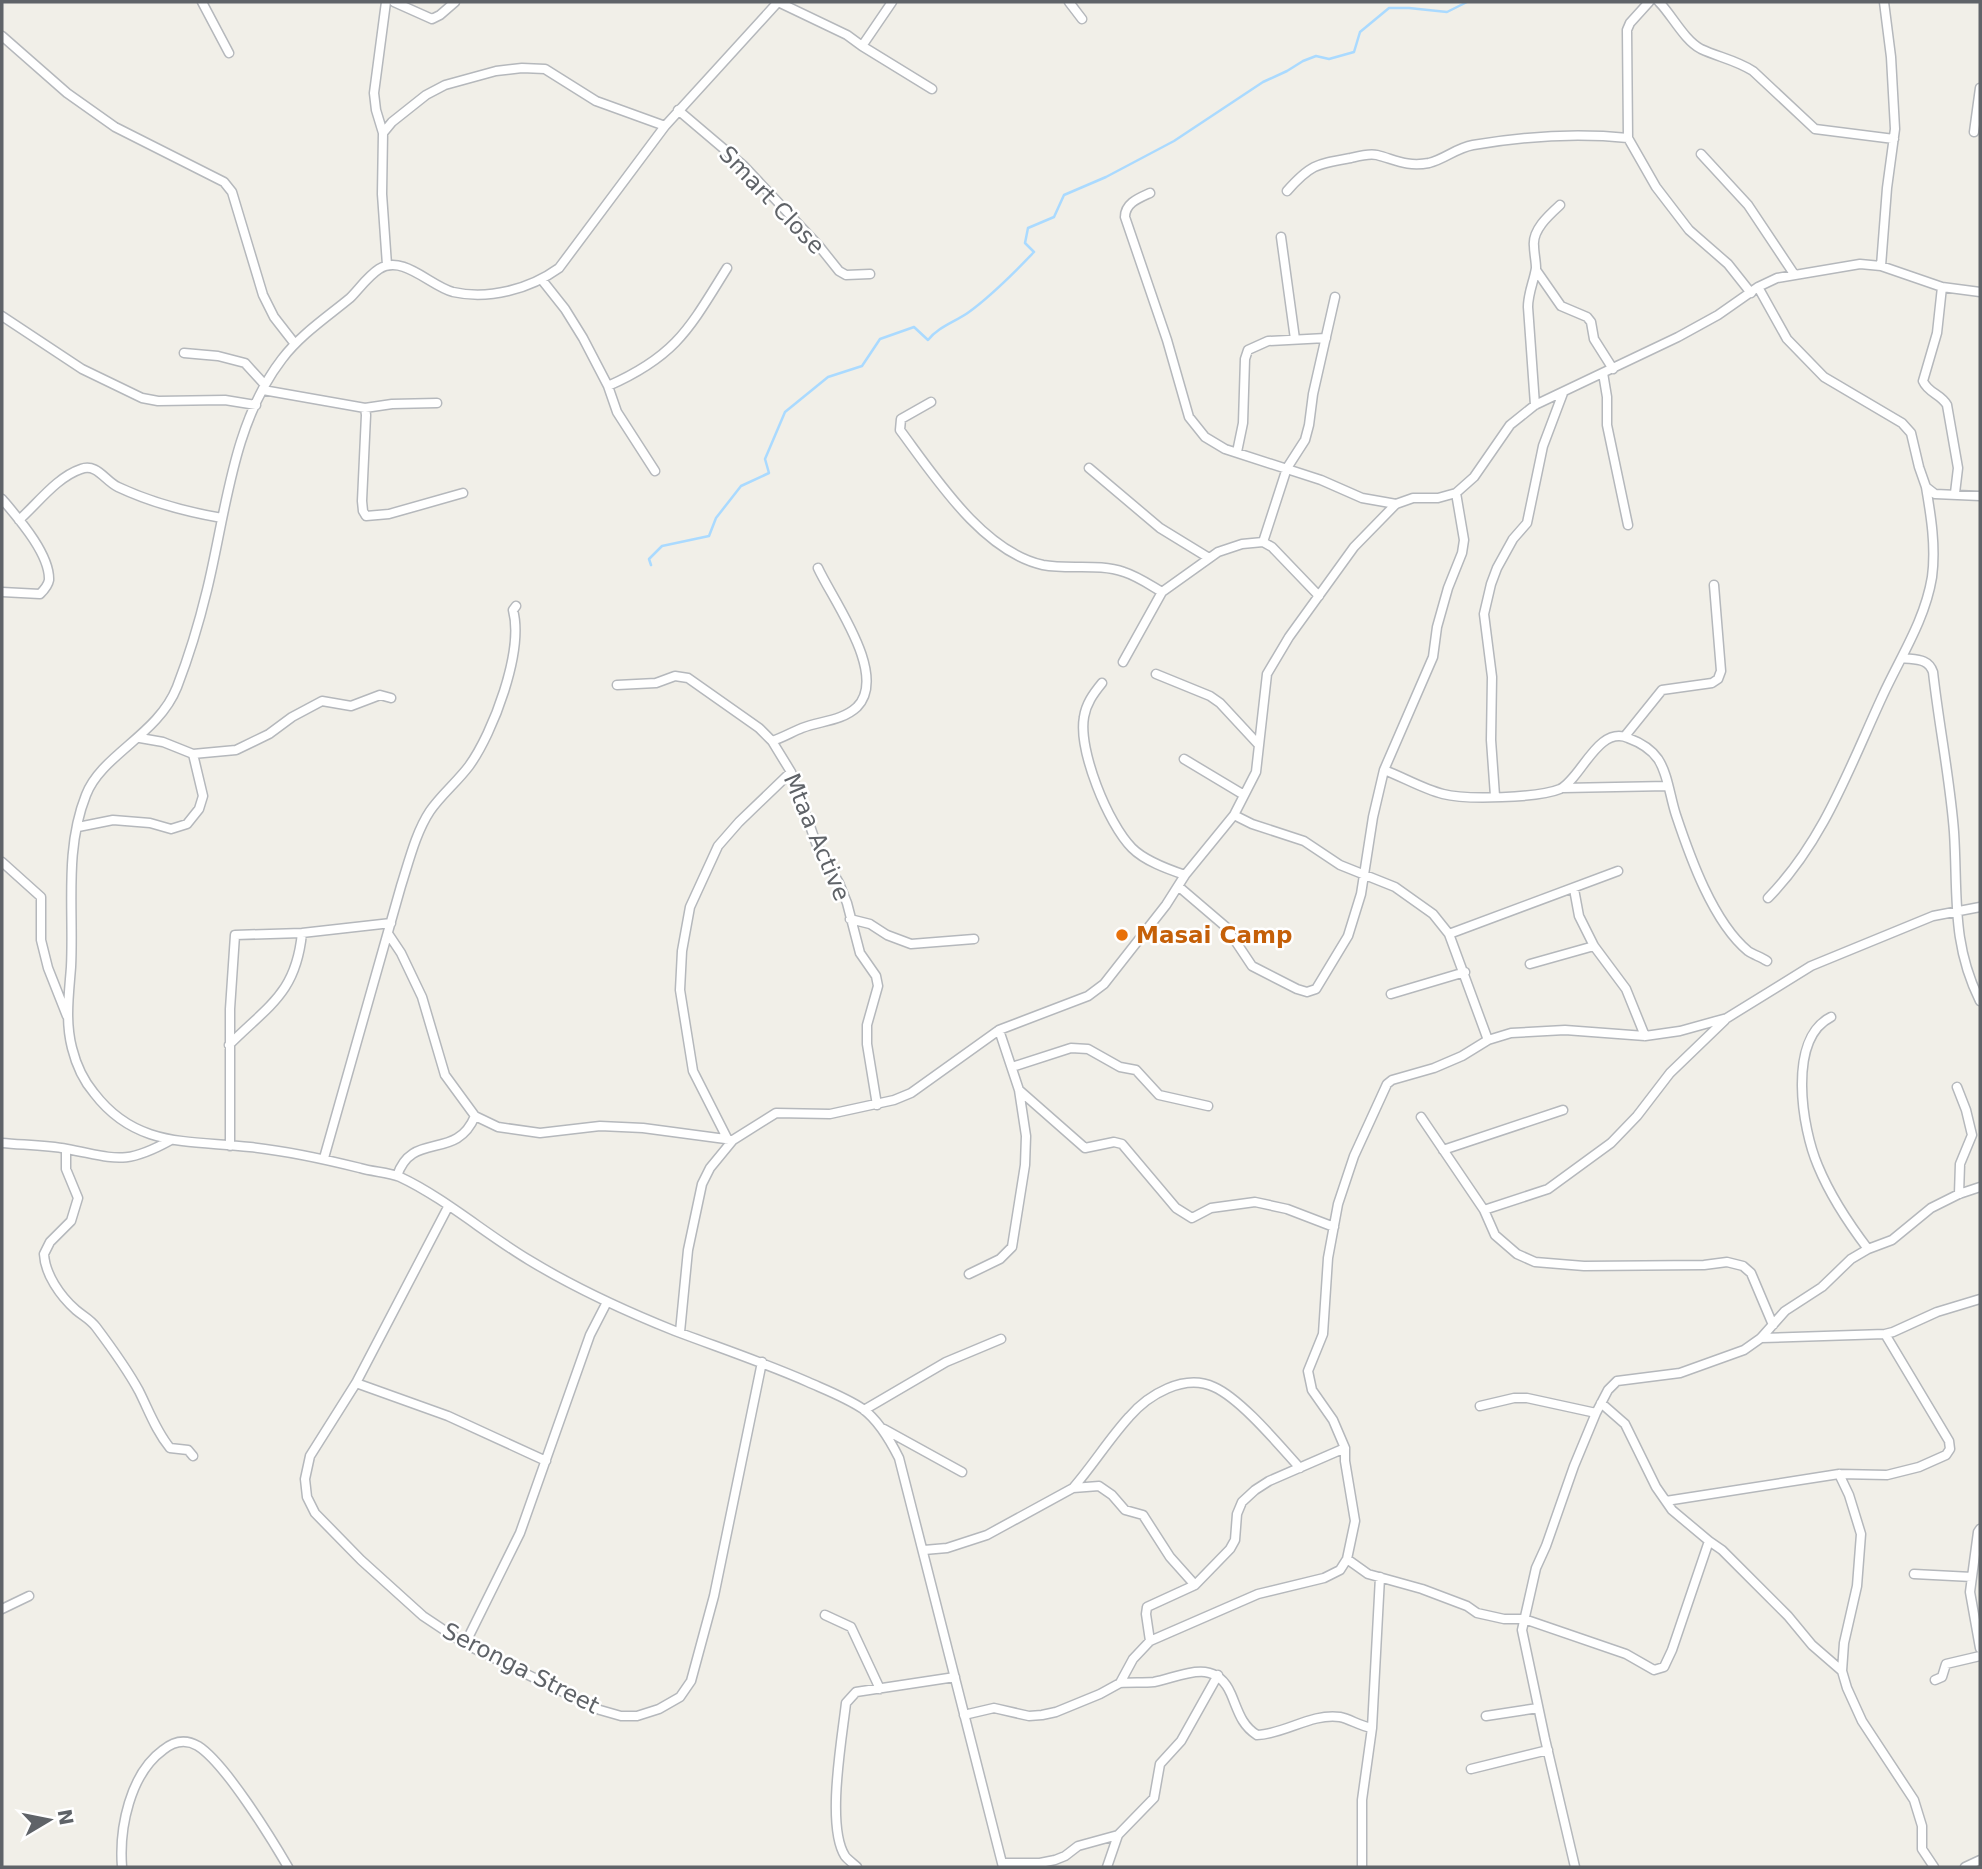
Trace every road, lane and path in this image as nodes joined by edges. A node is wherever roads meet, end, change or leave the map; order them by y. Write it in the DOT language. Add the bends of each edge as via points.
graph roads {
  1 [pos="202,2"];
  2 [pos="387,2"];
  3 [pos="394,2"];
  4 [pos="455,2"];
  5 [pos="778,2"];
  6 [pos="892,2"];
  7 [pos="1069,2"];
  8 [pos="1649,2"];
  9 [pos="1659,2"];
  10 [pos="1884,2"];
  11 [pos="1082,19"];
  12 [pos="2,36"];
  13 [pos="862,46"];
  14 [pos="229,53"];
  15 [pos="1980,88"];
  16 [pos="932,89"];
  17 [pos="678,110"];
  18 [pos="665,125"];
  19 [pos="1974,132"];
  20 [pos="383,133"];
  21 [pos="1628,138"];
  22 [pos="1894,139"];
  23 [pos="1701,154"];
  24 [pos="1287,191"];
  25 [pos="1150,193"];
  26 [pos="1560,205"];
  27 [pos="1281,237"];
  28 [pos="387,265"];
  29 [pos="1881,266"];
  30 [pos="727,268"];
  31 [pos="1536,270"];
  32 [pos="870,274"];
  33 [pos="1794,274"];
  34 [pos="542,280"];
  35 [pos="1942,287"];
  36 [pos="1755,290"];
  37 [pos="1980,292"];
  38 [pos="1335,297"];
  39 [pos="2,316"];
  40 [pos="1326,338"];
  41 [pos="1295,340"];
  42 [pos="295,344"];
  43 [pos="184,354"];
  44 [pos="1613,369"];
  45 [pos="1604,373"];
  46 [pos="607,386"];
  47 [pos="264,387"];
  48 [pos="1563,392"];
  49 [pos="932,402"];
  50 [pos="437,403"];
  51 [pos="256,405"];
  52 [pos="1535,405"];
  53 [pos="365,408"];
  54 [pos="1237,452"];
  55 [pos="1089,468"];
  56 [pos="1287,468"];
  57 [pos="655,471"];
  58 [pos="1926,486"];
  59 [pos="463,493"];
  60 [pos="1456,493"];
  61 [pos="1955,493"];
  62 [pos="1980,496"];
  63 [pos="2,499"];
  64 [pos="1396,504"];
  65 [pos="222,517"];
  66 [pos="19,520"];
  67 [pos="1628,525"];
  68 [pos="1263,542"];
  69 [pos="1209,558"];
  70 [pos="818,568"];
  71 [pos="1714,584"];
  72 [pos="2,592"];
  73 [pos="1162,592"];
  74 [pos="1319,596"];
  75 [pos="516,606"];
  76 [pos="1902,658"];
  77 [pos="1123,662"];
  78 [pos="1156,674"];
  79 [pos="1102,684"];
  80 [pos="617,685"];
  81 [pos="391,698"];
  82 [pos="1625,736"];
  83 [pos="140,738"];
  84 [pos="772,741"];
  85 [pos="1258,744"];
  86 [pos="193,754"];
  87 [pos="1184,759"];
  88 [pos="1384,769"];
  89 [pos="791,772"];
  90 [pos="1668,786"];
  91 [pos="1563,788"];
  92 [pos="1244,795"];
  93 [pos="1495,796"];
  94 [pos="1234,815"];
  95 [pos="78,827"];
  96 [pos="2,862"];
  97 [pos="1618,872"];
  98 [pos="1364,873"];
  99 [pos="1185,875"];
  100 [pos="1178,886"];
  101 [pos="1574,889"];
  102 [pos="1768,898"];
  103 [pos="1980,907"];
  104 [pos="1955,912"];
  105 [pos="850,919"];
  106 [pos="391,923"];
  107 [pos="302,933"];
  108 [pos="1449,934"];
  109 [pos="389,935"];
  110 [pos="974,939"];
  111 [pos="1594,946"];
  112 [pos="1767,961"];
  113 [pos="1530,964"];
  114 [pos="1465,972"];
  115 [pos="1391,994"];
  116 [pos="1980,1001"];
  117 [pos="1832,1017"];
  118 [pos="68,1018"];
  119 [pos="1727,1018"];
  120 [pos="999,1030"];
  121 [pos="1645,1036"];
  122 [pos="1488,1040"];
  123 [pos="229,1045"];
  124 [pos="1012,1067"];
  125 [pos="1957,1087"];
  126 [pos="1019,1090"];
  127 [pos="877,1105"];
  128 [pos="1208,1106"];
  129 [pos="1563,1110"];
  130 [pos="475,1116"];
  131 [pos="1421,1117"];
  132 [pos="730,1139"];
  133 [pos="171,1140"];
  134 [pos="2,1143"];
  135 [pos="230,1146"];
  136 [pos="66,1149"];
  137 [pos="1443,1150"];
  138 [pos="324,1158"];
  139 [pos="397,1176"];
  140 [pos="1980,1187"];
  141 [pos="1959,1194"];
  142 [pos="448,1207"];
  143 [pos="1484,1210"];
  144 [pos="1334,1227"];
  145 [pos="1868,1250"];
  146 [pos="969,1274"];
  147 [pos="1980,1299"];
  148 [pos="607,1302"];
  149 [pos="1773,1325"];
  150 [pos="680,1332"];
  151 [pos="1885,1334"];
  152 [pos="1761,1338"];
  153 [pos="1001,1339"];
  154 [pos="762,1362"];
  155 [pos="356,1382"];
  156 [pos="1601,1404"];
  157 [pos="1480,1406"];
  158 [pos="864,1410"];
  159 [pos="1596,1413"];
  160 [pos="881,1428"];
  161 [pos="1345,1448"];
  162 [pos="193,1456"];
  163 [pos="546,1461"];
  164 [pos="1300,1468"];
  165 [pos="962,1472"];
  166 [pos="1839,1474"];
  167 [pos="1073,1488"];
  168 [pos="1666,1501"];
  169 [pos="1980,1529"];
  170 [pos="1709,1541"];
  171 [pos="924,1550"];
  172 [pos="1347,1559"];
  173 [pos="1914,1574"];
  174 [pos="1380,1577"];
  175 [pos="1972,1577"];
  176 [pos="1195,1585"];
  177 [pos="29,1596"];
  178 [pos="2,1609"];
  179 [pos="825,1615"];
  180 [pos="1524,1619"];
  181 [pos="1150,1641"];
  182 [pos="465,1644"];
  183 [pos="1980,1648"];
  184 [pos="1980,1656"];
  185 [pos="1842,1671"];
  186 [pos="1218,1675"];
  187 [pos="955,1677"];
  188 [pos="1935,1681"];
  189 [pos="1120,1683"];
  190 [pos="880,1689"];
  191 [pos="1538,1709"];
  192 [pos="964,1715"];
  193 [pos="1486,1716"];
  194 [pos="1371,1728"];
  195 [pos="1548,1750"];
  196 [pos="1471,1769"];
  197 [pos="1118,1835"];
  198 [pos="1980,1860"];
  199 [pos="1003,1865"];
  200 [pos="122,1867"];
  201 [pos="288,1867"];
  202 [pos="857,1867"];
  203 [pos="1107,1867"];
  204 [pos="1362,1867"];
  205 [pos="1575,1867"];
  206 [pos="1934,1867"];
  207 [pos="1965,1867"];
  1 -- 14 [label="street"];
  2 -- 20 [label="street" via="374,93"];
  3 -- 4 [label="street" via="432,19"];
  5 -- 13 [label="street"];
  5 -- 17 [label="street"];
  6 -- 13 [label="street"];
  7 -- 11 [label="street"];
  8 -- 21 [label="street" via="1627,30"];
  9 -- 22 [label="street" via="1690,41 1753,71 1815,129"];
  10 -- 22 [label="street"];
  12 -- 42 [label="street" via="67,93 115,127 224,181 232,192 263,295"];
  13 -- 16 [label="street"];
  15 -- 19 [label="street"];
  17 -- 18 [label="street"];
  17 -- 32 [label="street, Smart Close" via="744,166 839,271"];
  18 -- 20 [label="street" via="596,101 545,69 522,68 445,85 426,95"];
  18 -- 34 [label="street" via="567,259"];
  20 -- 28 [label="street"];
  21 -- 24 [label="street" via="1567,135 1473,145 1420,164 1372,154 1328,160 1308,170"];
  21 -- 36 [label="street" via="1656,187 1689,230"];
  22 -- 29 [label="street"];
  23 -- 33 [label="street" via="1748,205"];
  25 -- 54 [label="street" via="1129,206 1125,217 1189,417 1205,437"];
  26 -- 31 [label="street" via="1534,237"];
  27 -- 41 [label="street"];
  28 -- 34 [label="street" via="411,270 450,291 469,293 509,291"];
  28 -- 42 [label="street"];
  29 -- 33 [label="street" via="1860,264"];
  29 -- 35 [label="street"];
  30 -- 46 [label="street" via="681,338 640,371"];
  31 -- 44 [label="street" via="1561,306 1591,322 1594,338"];
  31 -- 52 [label="street" via="1528,293"];
  33 -- 36 [label="street"];
  34 -- 46 [label="street" via="565,309"];
  35 -- 37 [label="street"];
  35 -- 61 [label="street" via="1937,333 1923,381 1947,405 1958,468"];
  36 -- 44 [label="street" via="1678,337"];
  36 -- 58 [label="street" via="1787,339 1824,377 1902,423 1911,433"];
  38 -- 40 [label="street"];
  39 -- 51 [label="street" via="82,369 142,398"];
  40 -- 41 [label="street"];
  40 -- 56 [label="street" via="1305,440"];
  41 -- 54 [label="street" via="1268,341 1248,350"];
  42 -- 47 [label="street"];
  43 -- 47 [label="street" via="245,363"];
  44 -- 45 [label="street"];
  45 -- 48 [label="street"];
  45 -- 67 [label="street" via="1607,425"];
  46 -- 57 [label="street" via="617,412"];
  47 -- 51 [label="street"];
  47 -- 53 [label="street"];
  48 -- 52 [label="street"];
  48 -- 93 [label="street" via="1543,446 1528,523 1497,568 1485,614 1493,677"];
  49 -- 73 [label="street" via="901,419 900,430 954,500 990,537 1041,564 1125,572"];
  50 -- 53 [label="street"];
  51 -- 65 [label="street"];
  52 -- 60 [label="street" via="1510,425 1474,478"];
  53 -- 59 [label="street" via="362,501 366,516"];
  54 -- 56 [label="street"];
  55 -- 69 [label="street" via="1160,528"];
  56 -- 64 [label="street" via="1362,498"];
  56 -- 68 [label="street"];
  58 -- 61 [label="street" via="1936,494"];
  58 -- 76 [label="street" via="1932,576 1926,603"];
  60 -- 64 [label="street"];
  60 -- 88 [label="street" via="1462,553 1441,614 1430,669"];
  61 -- 62 [label="street"];
  63 -- 66 [label="street"];
  64 -- 74 [label="street" via="1354,547"];
  65 -- 66 [label="street" via="167,506 110,483 95,468 84,467 51,489"];
  65 -- 83 [label="street" via="207,590 174,696"];
  66 -- 72 [label="street" via="37,546 49,580 40,594"];
  68 -- 69 [label="street" via="1242,544"];
  68 -- 74 [label="street"];
  69 -- 73 [label="street"];
  70 -- 84 [label="street" via="859,642 867,679 865,692 855,708"];
  71 -- 82 [label="street" via="1718,679 1662,691"];
  73 -- 77 [label="street"];
  74 -- 85 [label="street" via="1267,674"];
  75 -- 106 [label="street" via="509,673 497,710 480,750 430,811"];
  76 -- 102 [label="street" via="1834,803 1798,863"];
  76 -- 104 [label="street" via="1926,662 1933,672 1954,832"];
  78 -- 85 [label="street" via="1210,696"];
  79 -- 99 [label="street" via="1087,704 1083,719 1084,749 1102,795 1118,830 1133,849"];
  80 -- 84 [label="street, Mtaa Active" via="688,678"];
  81 -- 86 [label="street" via="380,695 351,706 322,702 248,746"];
  82 -- 90 [label="street" via="1650,750"];
  82 -- 91 [label="street" via="1602,743"];
  83 -- 86 [label="street"];
  83 -- 95 [label="street" via="91,783"];
  84 -- 89 [label="street, Mtaa Active"];
  85 -- 92 [label="street" via="1256,772"];
  86 -- 95 [label="street" via="203,796 187,824 171,829 114,820"];
  87 -- 92 [label="street"];
  88 -- 93 [label="street" via="1441,793"];
  88 -- 98 [label="street"];
  89 -- 105 [label="street, Mtaa Active"];
  89 -- 132 [label="street" via="718,846 690,907 682,951 680,990 693,1071"];
  90 -- 91 [label="street"];
  90 -- 112 [label="street" via="1714,906 1749,952"];
  91 -- 93 [label="street" via="1534,795"];
  92 -- 94 [label="street"];
  94 -- 98 [label="street" via="1304,841 1340,865"];
  94 -- 99 [label="street"];
  95 -- 118 [label="street" via="71,865"];
  96 -- 118 [label="street" via="41,897 41,940"];
  97 -- 101 [label="street"];
  98 -- 100 [label="street" via="1348,936 1316,989 1307,992 1252,965 1226,927"];
  98 -- 108 [label="street" via="1395,887 1433,914"];
  99 -- 100 [label="street"];
  100 -- 120 [label="street" via="1104,984 1088,996"];
  101 -- 108 [label="street"];
  101 -- 111 [label="street" via="1579,916"];
  103 -- 104 [label="street"];
  104 -- 116 [label="street"];
  104 -- 119 [label="street" via="1933,916 1811,966"];
  105 -- 110 [label="street" via="911,944"];
  105 -- 127 [label="street, Mtaa Active" via="860,953 878,986 867,1026"];
  106 -- 107 [label="street"];
  106 -- 109 [label="street"];
  107 -- 123 [label="street" via="290,983"];
  107 -- 123 [label="street" via="235,935"];
  108 -- 114 [label="street"];
  109 -- 130 [label="street" via="422,997 449,1083"];
  109 -- 138 [label="street"];
  111 -- 113 [label="street"];
  111 -- 121 [label="street" via="1626,989"];
  114 -- 115 [label="street"];
  114 -- 122 [label="street"];
  117 -- 145 [label="street" via="1810,1038 1802,1068 1802,1095 1817,1166"];
  118 -- 133 [label="street" via="72,1052 84,1081 107,1110 134,1130"];
  119 -- 121 [label="street"];
  119 -- 143 [label="street" via="1670,1073 1611,1143 1548,1189"];
  120 -- 124 [label="street"];
  120 -- 127 [label="street" via="911,1093"];
  121 -- 122 [label="street" via="1565,1030 1511,1033"];
  122 -- 144 [label="street" via="1462,1056 1387,1084 1354,1156"];
  123 -- 135 [label="street"];
  124 -- 126 [label="street"];
  124 -- 128 [label="street" via="1071,1048 1088,1049 1120,1067 1136,1070 1159,1095"];
  125 -- 141 [label="street" via="1972,1135 1960,1164"];
  126 -- 144 [label="street" via="1085,1148 1122,1144 1176,1208 1192,1219 1211,1208 1255,1202"];
  126 -- 146 [label="street" via="1027,1136 1012,1247 1000,1259"];
  127 -- 132 [label="street" via="830,1114 776,1113"];
  129 -- 137 [label="street"];
  130 -- 132 [label="street" via="498,1127 540,1133 600,1126"];
  130 -- 139 [label="street" via="462,1136 412,1152"];
  131 -- 137 [label="street"];
  132 -- 150 [label="street" via="702,1184 688,1250"];
  133 -- 135 [label="street"];
  133 -- 136 [label="street" via="152,1152 127,1158"];
  134 -- 136 [label="street"];
  135 -- 138 [label="street"];
  136 -- 162 [label="street" via="66,1169 78,1198 71,1221 44,1254 50,1277 118,1357 170,1448 188,1450"];
  137 -- 143 [label="street"];
  138 -- 139 [label="street"];
  139 -- 142 [label="street"];
  140 -- 141 [label="street"];
  141 -- 145 [label="street" via="1931,1208 1892,1240"];
  142 -- 148 [label="street" via="530,1261"];
  142 -- 155 [label="street, Seronga Street"];
  143 -- 149 [label="street" via="1495,1235 1535,1262 1584,1266 1727,1262 1743,1266 1751,1273"];
  144 -- 161 [label="street" via="1324,1334 1308,1371 1312,1390"];
  145 -- 149 [label="street" via="1796,1302"];
  147 -- 151 [label="street"];
  148 -- 150 [label="street"];
  148 -- 163 [label="street" via="590,1335"];
  149 -- 152 [label="street"];
  150 -- 154 [label="street"];
  151 -- 152 [label="street"];
  151 -- 166 [label="street" via="1938,1421 1950,1450 1919,1467 1887,1475"];
  152 -- 156 [label="street" via="1744,1350 1679,1373 1617,1381"];
  153 -- 158 [label="street" via="946,1362"];
  154 -- 158 [label="street"];
  154 -- 182 [label="street, Seronga Street" via="714,1596 691,1681 680,1697 638,1716 621,1716"];
  155 -- 163 [label="street" via="448,1416"];
  155 -- 182 [label="street, Seronga Street" via="310,1456 304,1479 307,1497 316,1513 361,1560 423,1616"];
  156 -- 159 [label="street"];
  156 -- 168 [label="street" via="1625,1424"];
  157 -- 159 [label="street" via="1527,1398"];
  158 -- 160 [label="street"];
  159 -- 180 [label="street" via="1536,1568"];
  160 -- 165 [label="street"];
  160 -- 171 [label="street" via="899,1458"];
  161 -- 164 [label="street"];
  161 -- 172 [label="street" via="1355,1521"];
  163 -- 182 [label="street" via="520,1533"];
  164 -- 167 [label="street" via="1231,1398 1214,1387 1184,1384 1146,1400"];
  164 -- 176 [label="street" via="1269,1481 1242,1503 1230,1549"];
  166 -- 168 [label="street"];
  166 -- 185 [label="street" via="1861,1534"];
  167 -- 171 [label="street" via="988,1535"];
  167 -- 176 [label="street" via="1099,1486 1125,1510 1143,1515"];
  168 -- 170 [label="street" via="1678,1517"];
  169 -- 175 [label="street"];
  170 -- 180 [label="street" via="1669,1659 1659,1670"];
  170 -- 185 [label="street"];
  171 -- 187 [label="street"];
  172 -- 174 [label="street"];
  172 -- 181 [label="street" via="1340,1570 1324,1578 1258,1594"];
  173 -- 175 [label="street"];
  174 -- 180 [label="street" via="1477,1613"];
  174 -- 194 [label="street"];
  175 -- 183 [label="street" via="1970,1592"];
  176 -- 181 [label="street" via="1147,1606"];
  177 -- 178 [label="street"];
  179 -- 190 [label="street" via="851,1627"];
  180 -- 191 [label="street" via="1522,1630"];
  181 -- 189 [label="street"];
  184 -- 188 [label="street" via="1945,1664 1942,1677"];
  185 -- 206 [label="street" via="1862,1721 1914,1800 1922,1826 1922,1849"];
  186 -- 189 [label="street" via="1188,1673 1151,1682"];
  186 -- 194 [label="street" via="1243,1723 1257,1735 1324,1717"];
  186 -- 197 [label="street" via="1181,1741 1160,1764 1154,1798"];
  187 -- 190 [label="street"];
  187 -- 192 [label="street"];
  189 -- 192 [label="street" via="1042,1715 994,1708"];
  190 -- 202 [label="street" via="856,1692 846,1703 836,1814 845,1856"];
  191 -- 193 [label="street"];
  191 -- 195 [label="street"];
  192 -- 199 [label="street"];
  194 -- 204 [label="street" via="1362,1800"];
  195 -- 196 [label="street"];
  195 -- 205 [label="street"];
  197 -- 199 [label="street" via="1078,1846 1048,1862"];
  197 -- 203 [label="street"];
  198 -- 207 [label="street"];
  200 -- 201 [label="street" via="120,1844 126,1816 144,1769 153,1757 182,1741 210,1756"];
}
